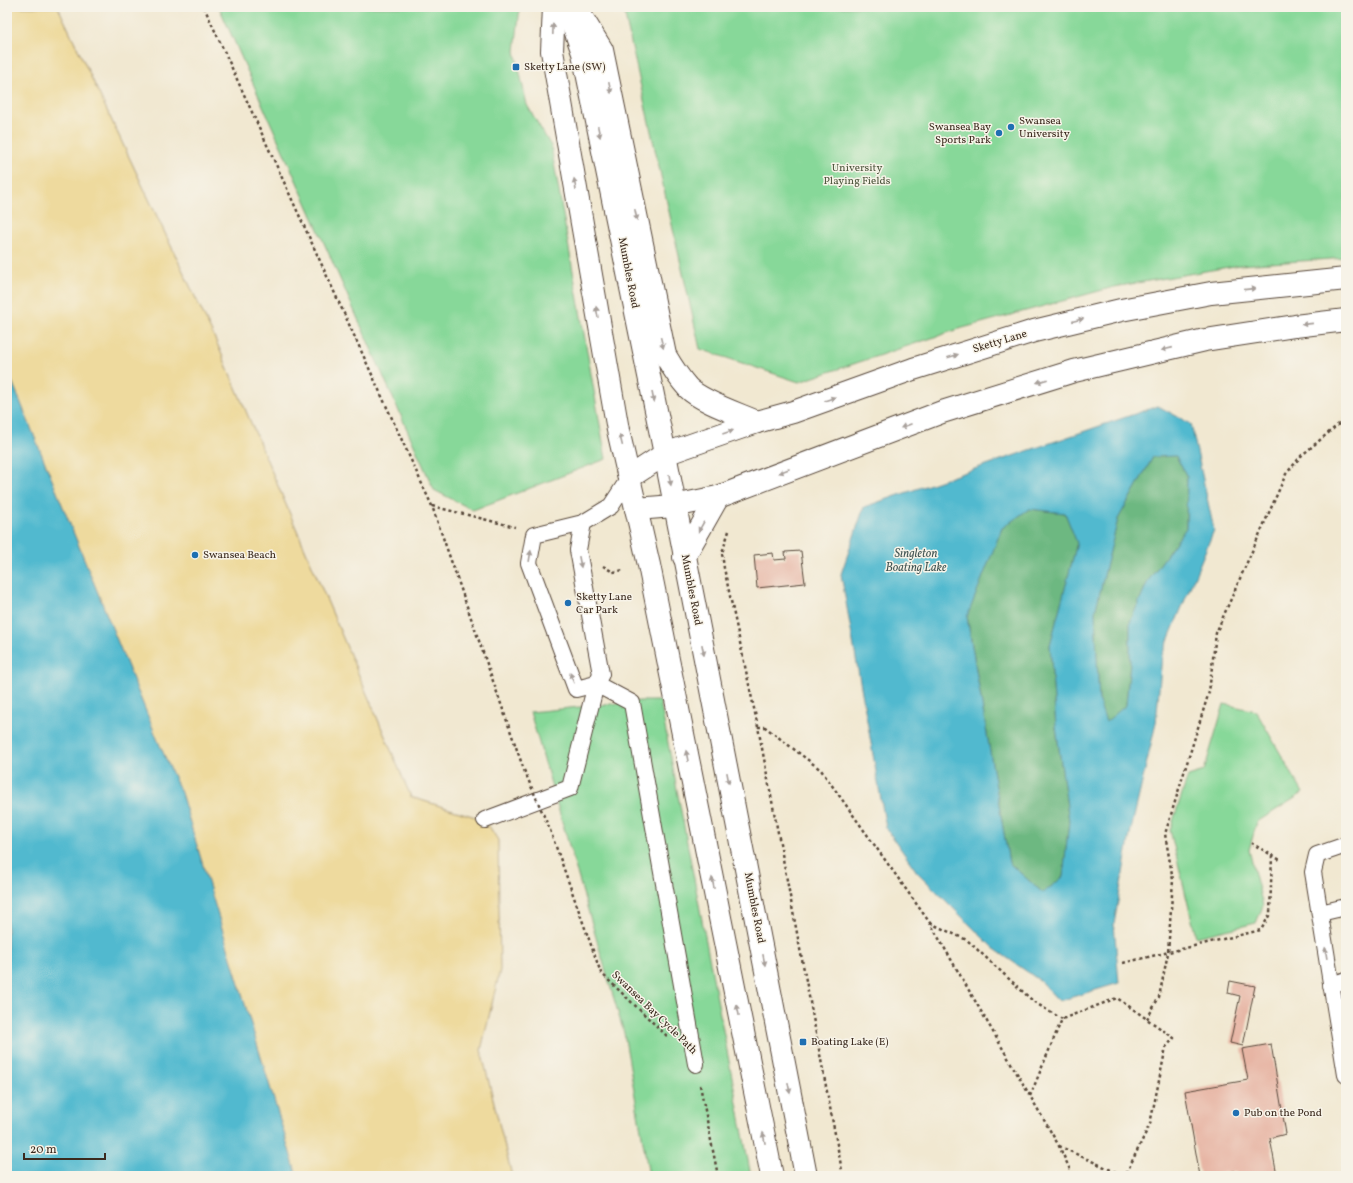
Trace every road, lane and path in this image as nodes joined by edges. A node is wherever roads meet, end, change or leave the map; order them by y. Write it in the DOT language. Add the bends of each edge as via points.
graph roads {
  1 [pos="204,7"];
  2 [pos="554,7"];
  3 [pos="567,7"];
  4 [pos="576,7"];
  5 [pos="1346,279"];
  6 [pos="1346,320"];
  7 [pos="1346,418"];
  8 [pos="757,422"];
  9 [pos="665,454"];
  10 [pos="630,477"];
  11 [pos="718,497"];
  12 [pos="611,506"];
  13 [pos="674,506"];
  14 [pos="636,509"];
  15 [pos="583,523"];
  16 [pos="684,557"];
  17 [pos="596,684"];
  18 [pos="758,727"];
  19 [pos="485,820"];
  20 [pos="1251,843"];
  21 [pos="1346,845"];
  22 [pos="1272,855"];
  23 [pos="1282,861"];
  24 [pos="1346,907"];
  25 [pos="1320,913"];
  26 [pos="930,923"];
  27 [pos="1168,953"];
  28 [pos="1123,963"];
  29 [pos="1338,983"];
  30 [pos="1062,1019"];
  31 [pos="1147,1019"];
  32 [pos="1344,1052"];
  33 [pos="696,1064"];
  34 [pos="1346,1075"];
  35 [pos="1030,1096"];
  36 [pos="1059,1146"];
  37 [pos="718,1176"];
  38 [pos="772,1176"];
  39 [pos="806,1176"];
  40 [pos="843,1176"];
  41 [pos="1073,1176"];
  42 [pos="1124,1176"];
  1 -- 33 [label="path, Swansea Bay Cycle Path, bridge" via="432,506 524,770 550,830 601,973"];
  10 -- 2 [label="main road, one-way" via="618,430 552,51"];
  3 -- 9 [label="main road, Mumbles Road, one-way" via="583,53"];
  4 -- 8 [label="main road, one-way" via="602,50 665,355 689,389"];
  8 -- 5 [label="main road, Sketty Lane, one-way" via="1034,331 1114,312 1212,294"];
  6 -- 11 [label="main road, one-way" via="1205,340 1074,371 942,412"];
  7 -- 27 [label="path" via="1301,456 1286,474 1216,633 1209,692 1165,834 1173,880"];
  9 -- 8 [label="main road, Sketty Lane, one-way"];
  9 -- 10 [label="main road, Sketty Lane"];
  9 -- 13 [label="main road, Mumbles Road, one-way"];
  10 -- 12 [label="lane"];
  10 -- 14 [label="main road"];
  11 -- 13 [label="main road"];
  11 -- 16 [label="main road, one-way"];
  11 -- 18 [label="path" via="730,531 722,553"];
  12 -- 14 [label="lane"];
  12 -- 15 [label="lane"];
  13 -- 14 [label="main road"];
  13 -- 16 [label="main road, Mumbles Road"];
  38 -- 14 [label="main road, one-way"];
  15 -- 17 [label="lane, one-way" via="578,550 601,674"];
  17 -- 15 [label="lane, one-way" via="576,689 529,563 534,535"];
  16 -- 39 [label="main road, Mumbles Road, one-way"];
  17 -- 19 [label="lane" via="570,788"];
  17 -- 33 [label="lane" via="632,703"];
  18 -- 26 [label="path" via="765,727 821,770"];
  18 -- 40 [label="path"];
  20 -- 22 [label="path"];
  21 -- 25 [label="lane" via="1317,855 1313,872"];
  22 -- 23 [label="path"];
  22 -- 27 [label="path" via="1270,914 1261,930"];
  24 -- 25 [label="lane"];
  29 -- 25 [label="lane, one-way"];
  26 -- 30 [label="path" via="967,940 1034,1002"];
  26 -- 35 [label="path"];
  27 -- 28 [label="path"];
  27 -- 31 [label="path" via="1159,998"];
  29 -- 32 [label="lane"];
  30 -- 31 [label="path" via="1117,998"];
  30 -- 35 [label="path"];
  31 -- 42 [label="path" via="1174,1038 1166,1047 1150,1124"];
  32 -- 34 [label="lane"];
  33 -- 37 [label="path"];
  35 -- 36 [label="path"];
  36 -- 41 [label="path"];
  36 -- 42 [label="path"];
}
